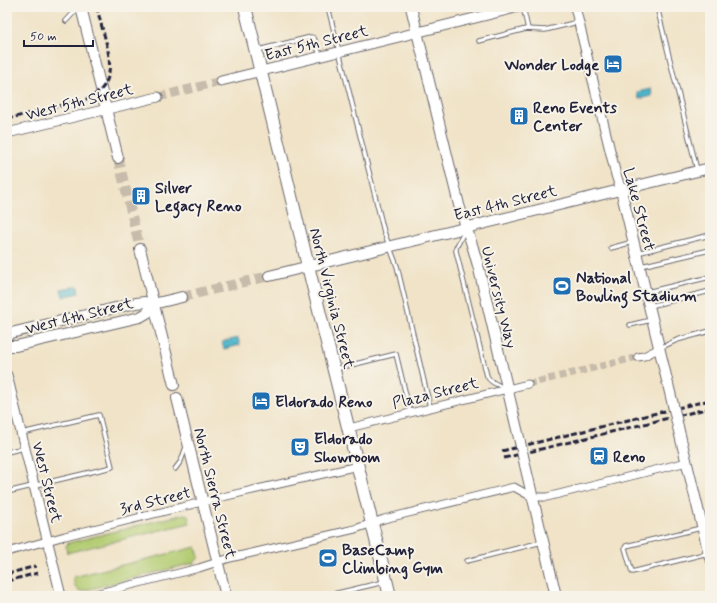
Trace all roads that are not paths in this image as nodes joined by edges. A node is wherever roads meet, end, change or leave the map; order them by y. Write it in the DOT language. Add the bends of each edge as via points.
graph roads {
  1 [pos="80,7"];
  2 [pos="246,7"];
  3 [pos="328,7"];
  4 [pos="411,7"];
  5 [pos="519,7"];
  6 [pos="523,7"];
  7 [pos="575,7"];
  8 [pos="657,7"];
  9 [pos="493,10"];
  10 [pos="66,21"];
  11 [pos="579,22"];
  12 [pos="528,30"];
  13 [pos="417,32"];
  14 [pos="479,41"];
  15 [pos="256,50"];
  16 [pos="338,52"];
  17 [pos="320,56"];
  18 [pos="261,71"];
  19 [pos="221,81"];
  20 [pos="158,97"];
  21 [pos="106,110"];
  22 [pos="7,133"];
  23 [pos="118,158"];
  24 [pos="710,168"];
  25 [pos="697,171"];
  26 [pos="621,190"];
  27 [pos="466,227"];
  28 [pos="710,235"];
  29 [pos="634,242"];
  30 [pos="390,247"];
  31 [pos="611,248"];
  32 [pos="140,249"];
  33 [pos="710,250"];
  34 [pos="637,253"];
  35 [pos="308,266"];
  36 [pos="640,267"];
  37 [pos="269,276"];
  38 [pos="710,277"];
  39 [pos="710,291"];
  40 [pos="646,293"];
  41 [pos="182,298"];
  42 [pos="153,304"];
  43 [pos="649,306"];
  44 [pos="652,320"];
  45 [pos="630,325"];
  46 [pos="710,331"];
  47 [pos="7,336"];
  48 [pos="7,346"];
  49 [pos="660,348"];
  50 [pos="638,357"];
  51 [pos="334,369"];
  52 [pos="7,375"];
  53 [pos="528,384"];
  54 [pos="174,385"];
  55 [pos="9,389"];
  56 [pos="507,389"];
  57 [pos="177,398"];
  58 [pos="430,408"];
  59 [pos="410,412"];
  60 [pos="349,428"];
  61 [pos="21,434"];
  62 [pos="188,442"];
  63 [pos="25,448"];
  64 [pos="7,452"];
  65 [pos="687,462"];
  66 [pos="358,466"];
  67 [pos="175,469"];
  68 [pos="34,486"];
  69 [pos="7,492"];
  70 [pos="532,497"];
  71 [pos="203,502"];
  72 [pos="139,506"];
  73 [pos="141,518"];
  74 [pos="372,523"];
  75 [pos="702,527"];
  76 [pos="48,542"];
  77 [pos="543,542"];
  78 [pos="7,552"];
  79 [pos="709,556"];
  80 [pos="467,561"];
  81 [pos="217,562"];
  82 [pos="387,581"];
  83 [pos="61,596"];
  84 [pos="87,596"];
  85 [pos="226,596"];
  86 [pos="325,596"];
  87 [pos="390,596"];
  88 [pos="556,596"];
  1 -- 10 [label="lane"];
  1 -- 21 [label="main road"];
  2 -- 15 [label="main road, North Virginia Street"];
  3 -- 16 [label="lane"];
  4 -- 13 [label="main road, University Way"];
  5 -- 9 [label="street, East 5th Street"];
  6 -- 12 [label="lane"];
  7 -- 11 [label="street, Lake Street"];
  8 -- 25 [label="lane"];
  9 -- 13 [label="street, East 5th Street"];
  11 -- 12 [label="lane" via="546,30"];
  11 -- 26 [label="street, Lake Street"];
  12 -- 14 [label="lane"];
  13 -- 16 [label="street, East 5th Street"];
  13 -- 27 [label="main road, University Way"];
  15 -- 17 [label="lane" via="311,37 316,41"];
  15 -- 18 [label="main road, North Virginia Street"];
  16 -- 17 [label="street, East 5th Street"];
  16 -- 30 [label="lane"];
  17 -- 18 [label="street, East 5th Street"];
  18 -- 19 [label="street"];
  18 -- 35 [label="main road, North Virginia Street"];
  20 -- 21 [label="street, West 5th Street"];
  21 -- 22 [label="street, West 5th Street"];
  21 -- 23 [label="main road"];
  24 -- 25 [label="main road, East 4th Street"];
  25 -- 26 [label="main road, East 4th Street"];
  26 -- 27 [label="main road, East 4th Street"];
  26 -- 29 [label="main road, Lake Street"];
  27 -- 30 [label="main road, East 4th Street"];
  27 -- 56 [label="main road, University Way" via="479,269"];
  27 -- 56 [label="lane" via="456,251 487,376 492,382"];
  28 -- 34 [label="lane"];
  29 -- 31 [label="lane"];
  29 -- 34 [label="main road, Lake Street"];
  30 -- 35 [label="main road, East 4th Street"];
  30 -- 58 [label="lane" via="397,266"];
  32 -- 42 [label="main road"];
  33 -- 36 [label="lane"];
  34 -- 36 [label="main road, Lake Street"];
  35 -- 37 [label="main road"];
  35 -- 51 [label="main road, North Virginia Street"];
  36 -- 40 [label="main road, Lake Street"];
  38 -- 40 [label="lane"];
  39 -- 43 [label="lane"];
  40 -- 43 [label="main road, Lake Street"];
  41 -- 42 [label="main road, West 4th Street"];
  42 -- 47 [label="main road, West 4th Street" via="136,302"];
  42 -- 48 [label="main road, West 4th Street" via="147,313 140,317"];
  42 -- 54 [label="main road"];
  43 -- 44 [label="main road, Lake Street"];
  44 -- 45 [label="lane"];
  44 -- 49 [label="main road, Lake Street"];
  46 -- 49 [label="lane" via="677,340"];
  49 -- 50 [label="street"];
  49 -- 65 [label="main road, Lake Street, bridge"];
  51 -- 59 [label="lane" via="396,354"];
  51 -- 60 [label="main road, North Virginia Street"];
  52 -- 55 [label="street, West Street"];
  53 -- 56 [label="street, Plaza Street"];
  55 -- 61 [label="street, West Street"];
  56 -- 58 [label="street, Plaza Street"];
  56 -- 70 [label="main road, University Way, bridge"];
  57 -- 62 [label="main road, North Sierra Street"];
  58 -- 59 [label="street, Plaza Street"];
  59 -- 60 [label="street, Plaza Street"];
  60 -- 66 [label="main road, North Virginia Street"];
  61 -- 63 [label="street, West Street"];
  61 -- 68 [label="lane" via="99,415 112,467"];
  62 -- 67 [label="lane"];
  62 -- 71 [label="main road, North Sierra Street"];
  63 -- 64 [label="lane"];
  63 -- 68 [label="street, West Street"];
  65 -- 70 [label="street" via="547,497"];
  65 -- 75 [label="main road, Lake Street"];
  66 -- 71 [label="street, 3rd Street"];
  66 -- 74 [label="main road, North Virginia Street"];
  68 -- 69 [label="lane"];
  68 -- 76 [label="street, West Street"];
  70 -- 74 [label="street" via="514,487"];
  70 -- 77 [label="main road, University Way"];
  71 -- 73 [label="street, 3rd Street"];
  71 -- 81 [label="main road, North Sierra Street"];
  72 -- 73 [label="lane"];
  73 -- 76 [label="street, 3rd Street"];
  74 -- 81 [label="street"];
  74 -- 82 [label="main road, North Virginia Street"];
  75 -- 79 [label="main road, Lake Street"];
  75 -- 79 [label="lane" via="625,548 632,572"];
  76 -- 78 [label="street, 3rd Street"];
  76 -- 83 [label="street, West Street"];
  77 -- 80 [label="lane"];
  77 -- 88 [label="main road, University Way"];
  81 -- 84 [label="street"];
  81 -- 85 [label="main road, North Sierra Street"];
  82 -- 86 [label="lane"];
  82 -- 87 [label="main road, North Virginia Street"];
}
